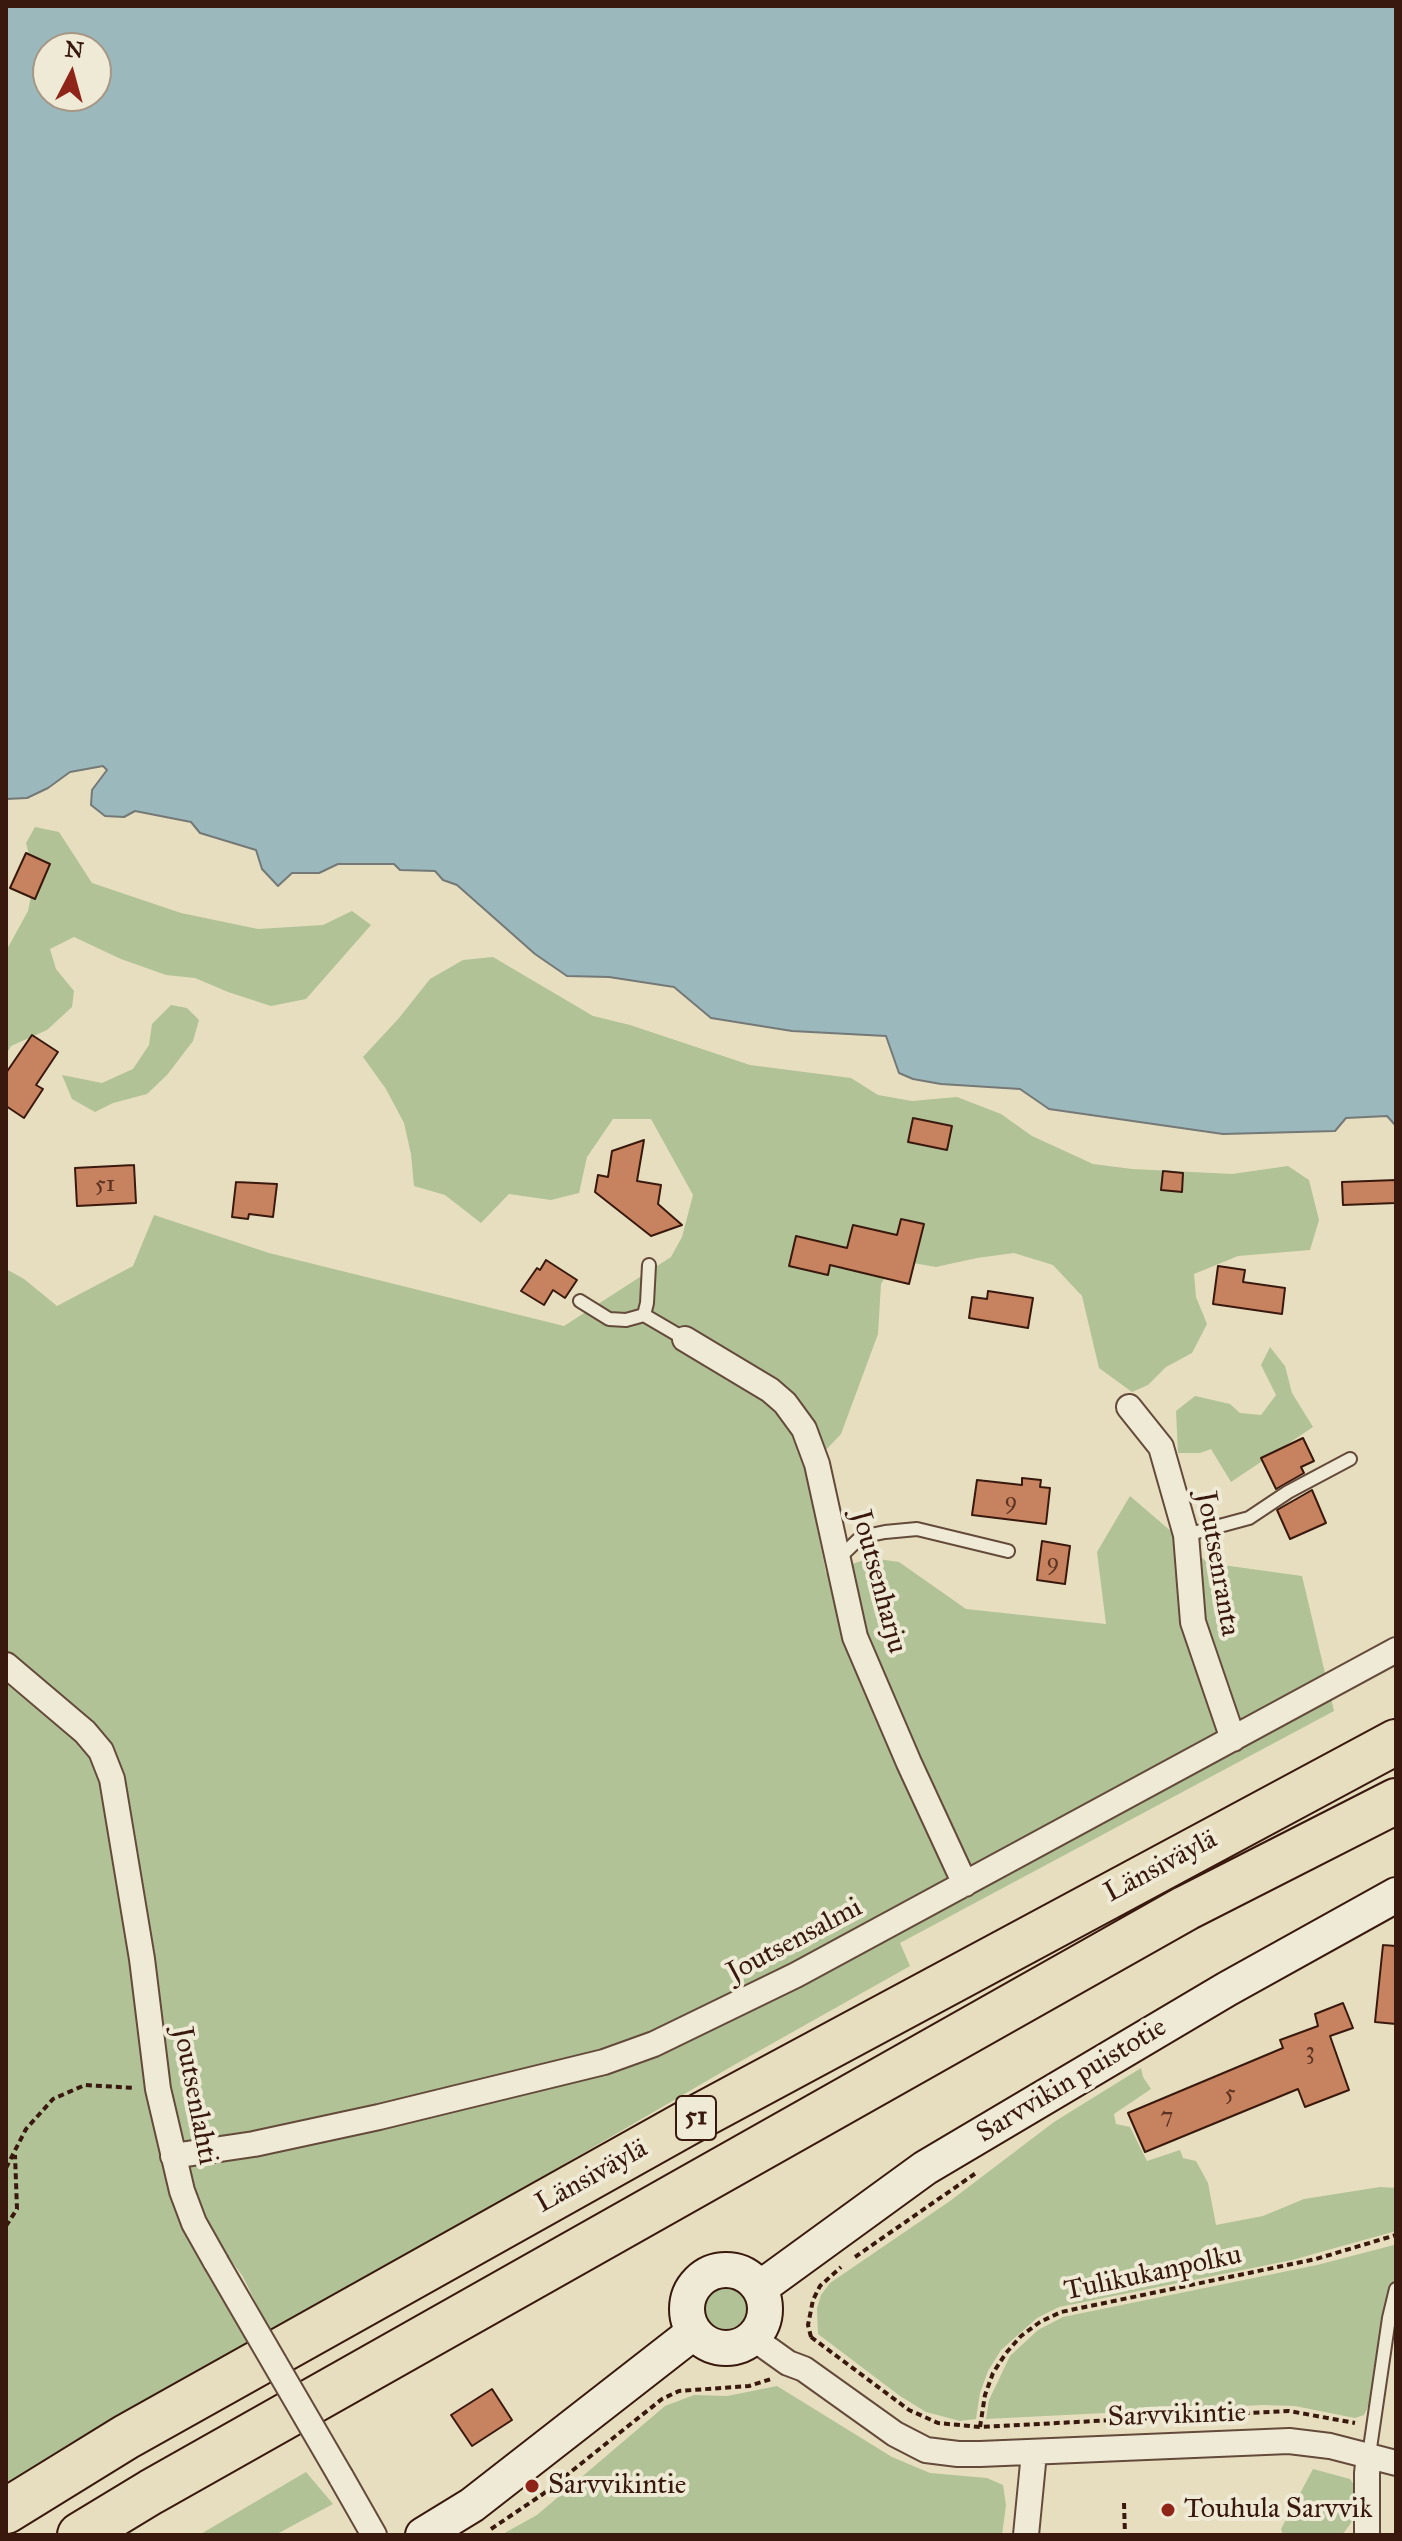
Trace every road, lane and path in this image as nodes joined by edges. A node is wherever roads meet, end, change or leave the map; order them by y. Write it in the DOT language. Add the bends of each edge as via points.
graph roads {
  1 [pos="649,1265"];
  2 [pos="580,1301"];
  3 [pos="644,1315"];
  4 [pos="685,1339"];
  5 [pos="1129,1407"];
  6 [pos="1350,1459"];
  7 [pos="1186,1535"];
  8 [pos="1008,1551"];
  9 [pos="839,1558"];
  10 [pos="1396,1650"];
  11 [pos="6,1665"];
  12 [pos="1233,1739"];
  13 [pos="1396,1742"];
  14 [pos="1396,1801"];
  15 [pos="965,1884"];
  16 [pos="1396,1895"];
  17 [pos="158,2089"];
  18 [pos="15,2152"];
  19 [pos="173,2156"];
  20 [pos="6,2168"];
  21 [pos="6,2226"];
  22 [pos="1396,2235"];
  23 [pos="760,2288"];
  24 [pos="1396,2289"];
  25 [pos="694,2332"];
  26 [pos="811,2337"];
  27 [pos="753,2338"];
  28 [pos="775,2377"];
  29 [pos="980,2427"];
  30 [pos="1373,2427"];
  31 [pos="1034,2453"];
  32 [pos="1369,2455"];
  33 [pos="1396,2463"];
  34 [pos="1124,2503"];
  35 [pos="6,2511"];
  36 [pos="80,2535"];
  37 [pos="374,2535"];
  38 [pos="423,2535"];
  39 [pos="482,2535"];
  40 [pos="1026,2535"];
  41 [pos="1125,2535"];
  42 [pos="1367,2535"];
  1 -- 3 [label="lane"];
  2 -- 3 [label="lane" via="609,1319"];
  3 -- 4 [label="lane"];
  4 -- 9 [label="street, Joutsenharju" via="770,1390 804,1429"];
  5 -- 7 [label="street, Joutsenranta" via="1161,1447"];
  6 -- 7 [label="lane" via="1249,1518"];
  7 -- 12 [label="street, Joutsenranta" via="1193,1622"];
  8 -- 9 [label="lane" via="917,1529 861,1537"];
  9 -- 15 [label="street, Joutsenharju" via="855,1637"];
  10 -- 12 [label="street, Joutsensalmi"];
  11 -- 17 [label="street, Joutsenlahti" via="85,1732 101,1751 112,1779"];
  12 -- 15 [label="street, Joutsensalmi"];
  13 -- 35 [label="highway, Länsiväylä / 51" via="660,2138 126,2437"];
  14 -- 36 [label="highway, Länsiväylä / 51" via="1172,1915"];
  15 -- 19 [label="street, Joutsensalmi" via="715,2016 604,2062 286,2137"];
  16 -- 23 [label="main road, Sarvvikin puistotie" via="925,2168"];
  17 -- 18 [label="path" via="85,2085 53,2099 26,2129"];
  17 -- 19 [label="street, Joutsenlahti"];
  18 -- 20 [label="path"];
  18 -- 21 [label="path" via="17,2209"];
  19 -- 37 [label="street, Joutsenlahti, bridge" via="194,2223"];
  22 -- 29 [label="path, Tulikukanpolku" via="1316,2259 1061,2312 1031,2329 1006,2353 985,2395"];
  23 -- 25 [label="main road" via="736,2270 703,2276 687,2304"];
  23 -- 27 [label="main road" via="764,2319"];
  24 -- 30 [label="lane"];
  25 -- 27 [label="main road" via="721,2348"];
  25 -- 38 [label="main road" via="472,2505"];
  26 -- 29 [label="path" via="909,2410 938,2423"];
  27 -- 31 [label="street, Sarvvikintie" via="926,2450"];
  28 -- 39 [label="path" via="749,2386 679,2391 662,2399 543,2494"];
  29 -- 30 [label="path" via="1289,2411"];
  30 -- 32 [label="lane"];
  31 -- 32 [label="street, Sarvvikintie" via="1289,2441"];
  31 -- 40 [label="street"];
  32 -- 33 [label="street, Sarvvikintie"];
  32 -- 42 [label="street"];
  34 -- 41 [label="path"];
}
